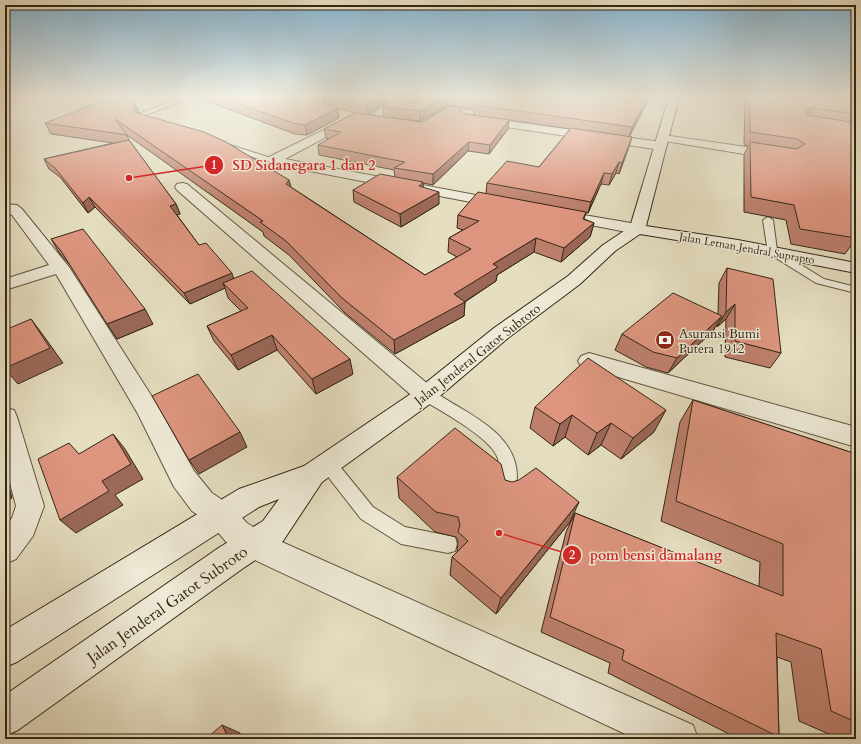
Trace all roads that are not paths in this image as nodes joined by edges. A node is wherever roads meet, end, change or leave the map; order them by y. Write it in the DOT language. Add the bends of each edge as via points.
graph roads {
  1 [pos="327,132"];
  2 [pos="578,132"];
  3 [pos="665,132"];
  4 [pos="662,142"];
  5 [pos="214,143"];
  6 [pos="790,157"];
  7 [pos="274,160"];
  8 [pos="182,187"];
  9 [pos="512,206"];
  10 [pos="5,208"];
  11 [pos="543,212"];
  12 [pos="768,220"];
  13 [pos="637,229"];
  14 [pos="772,251"];
  15 [pos="60,267"];
  16 [pos="856,268"];
  17 [pos="5,285"];
  18 [pos="856,290"];
  19 [pos="589,361"];
  20 [pos="426,395"];
  21 [pos="5,417"];
  22 [pos="856,437"];
  23 [pos="320,469"];
  24 [pos="507,493"];
  25 [pos="221,515"];
  26 [pos="253,544"];
  27 [pos="448,544"];
  28 [pos="5,549"];
  29 [pos="5,650"];
  30 [pos="5,717"];
  31 [pos="679,739"];
  1 -- 7 [label="street"];
  2 -- 4 [label="street"];
  3 -- 4 [label="street"];
  4 -- 6 [label="street"];
  4 -- 13 [label="street"];
  5 -- 7 [label="lane"];
  7 -- 9 [label="street"];
  8 -- 20 [label="street"];
  10 -- 15 [label="street" via="12,208 17,212"];
  11 -- 13 [label="street, Jalan Letnan Jendral Suprapto"];
  12 -- 14 [label="lane"];
  13 -- 14 [label="street, Jalan Letnan Jendral Suprapto"];
  13 -- 20 [label="street, Jalan Jenderal Gatot Subroto" via="609,248 574,280 501,333"];
  14 -- 16 [label="street, Jalan Letnan Jendral Suprapto"];
  14 -- 18 [label="lane" via="820,281"];
  15 -- 17 [label="street"];
  15 -- 25 [label="street" via="148,410 184,479 202,502"];
  19 -- 22 [label="street"];
  20 -- 23 [label="street, Jalan Jenderal Gatot Subroto"];
  20 -- 24 [label="lane" via="482,430 504,453 509,469"];
  21 -- 28 [label="street" via="30,506 23,526"];
  23 -- 25 [label="street, Jalan Jenderal Gatot Subroto" via="249,498"];
  23 -- 26 [label="street, Jalan Jenderal Gatot Subroto" via="273,531"];
  23 -- 27 [label="lane" via="367,513 401,535"];
  25 -- 26 [label="street" via="237,533"];
  25 -- 29 [label="street, Jalan Jenderal Gatot Subroto"];
  26 -- 30 [label="street, Jalan Jenderal Gatot Subroto"];
  26 -- 31 [label="street"];
}
